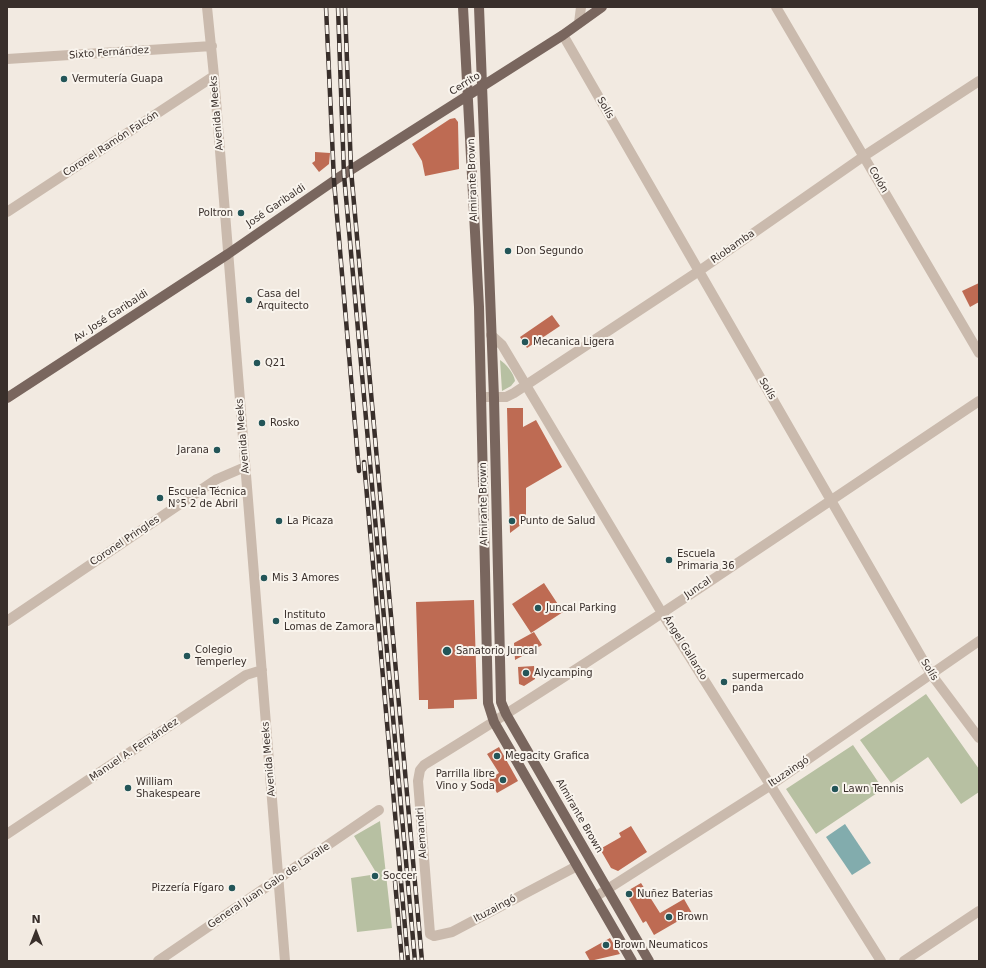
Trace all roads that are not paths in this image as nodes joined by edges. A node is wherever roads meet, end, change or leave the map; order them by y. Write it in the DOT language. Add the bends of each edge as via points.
graph roads {
  1 [pos="207,7"];
  2 [pos="463,7"];
  3 [pos="479,7"];
  4 [pos="581,7"];
  5 [pos="602,7"];
  6 [pos="776,7"];
  7 [pos="579,23"];
  8 [pos="563,35"];
  9 [pos="212,46"];
  10 [pos="7,59"];
  11 [pos="214,76"];
  12 [pos="979,81"];
  13 [pos="482,87"];
  14 [pos="468,96"];
  15 [pos="864,156"];
  16 [pos="338,178"];
  17 [pos="7,212"];
  18 [pos="228,254"];
  19 [pos="699,271"];
  20 [pos="491,335"];
  21 [pos="979,353"];
  22 [pos="525,384"];
  23 [pos="481,397"];
  24 [pos="7,398"];
  25 [pos="494,398"];
  26 [pos="979,400"];
  27 [pos="245,467"];
  28 [pos="830,500"];
  29 [pos="662,613"];
  30 [pos="7,621"];
  31 [pos="979,641"];
  32 [pos="262,670"];
  33 [pos="931,674"];
  34 [pos="506,714"];
  35 [pos="494,722"];
  36 [pos="979,738"];
  37 [pos="419,775"];
  38 [pos="771,785"];
  39 [pos="379,810"];
  40 [pos="7,834"];
  41 [pos="577,866"];
  42 [pos="279,880"];
  43 [pos="608,889"];
  44 [pos="595,897"];
  45 [pos="979,911"];
  46 [pos="434,936"];
  47 [pos="158,961"];
  48 [pos="285,961"];
  49 [pos="632,961"];
  50 [pos="649,961"];
  51 [pos="881,961"];
  52 [pos="904,961"];
  1 -- 9 [label="street, Avenida Meeks"];
  2 -- 14 [label="main road, Almirante Brown"];
  3 -- 13 [label="main road, Almirante Brown"];
  4 -- 7 [label="street"];
  5 -- 7 [label="main road, Cerrito"];
  6 -- 15 [label="street, Colón"];
  7 -- 8 [label="main road, Cerrito"];
  8 -- 13 [label="main road, Cerrito"];
  8 -- 19 [label="street, Solís"];
  9 -- 10 [label="street, Sixto Fernández"];
  9 -- 11 [label="street, Avenida Meeks"];
  11 -- 17 [label="street, Coronel Ramón Falcón"];
  11 -- 18 [label="street, Avenida Meeks"];
  12 -- 15 [label="street, Riobamba"];
  13 -- 14 [label="main road, Cerrito"];
  13 -- 20 [label="main road, Almirante Brown"];
  14 -- 16 [label="main road, Cerrito"];
  14 -- 23 [label="main road, Almirante Brown"];
  15 -- 19 [label="street, Riobamba"];
  15 -- 21 [label="street, Colón"];
  16 -- 18 [label="main road, José Garibaldi"];
  18 -- 24 [label="main road, Av. José Garibaldi"];
  18 -- 27 [label="street, Avenida Meeks"];
  19 -- 22 [label="street, Riobamba"];
  19 -- 28 [label="street, Solís"];
  20 -- 22 [label="street, Ángel Gallardo" via="502,345"];
  20 -- 25 [label="main road, Almirante Brown"];
  22 -- 25 [label="street, Riobamba" via="506,397"];
  22 -- 29 [label="street, Ángel Gallardo"];
  23 -- 25 [label="street, Riobamba"];
  23 -- 35 [label="main road, Almirante Brown" via="488,703"];
  25 -- 34 [label="main road, Almirante Brown" via="501,695"];
  26 -- 28 [label="street, Juncal"];
  27 -- 30 [label="street, Coronel Pringles" via="217,479"];
  27 -- 32 [label="street, Avenida Meeks"];
  28 -- 29 [label="street, Juncal"];
  28 -- 33 [label="street, Solís"];
  29 -- 34 [label="street, Juncal"];
  29 -- 38 [label="street, Ángel Gallardo"];
  31 -- 33 [label="street, Ituzaingó"];
  32 -- 40 [label="street, Manuel A. Fernández" via="246,675"];
  32 -- 42 [label="street, Avenida Meeks"];
  33 -- 36 [label="street, Solís"];
  33 -- 38 [label="street, Ituzaingó"];
  34 -- 35 [label="street, Juncal"];
  34 -- 43 [label="main road, Almirante Brown"];
  35 -- 37 [label="street, Juncal" via="424,765"];
  35 -- 41 [label="main road, Almirante Brown"];
  37 -- 46 [label="street, Alemandri" via="429,930"];
  38 -- 43 [label="street, Ituzaingó"];
  38 -- 51 [label="street, Ángel Gallardo"];
  39 -- 42 [label="street, General Juan Galo de Lavalle"];
  41 -- 44 [label="main road, Almirante Brown"];
  41 -- 46 [label="street, Ituzaingó" via="452,932"];
  42 -- 47 [label="street, General Juan Galo de Lavalle"];
  42 -- 48 [label="street, Avenida Meeks"];
  43 -- 44 [label="street, Ituzaingó"];
  43 -- 50 [label="main road, Almirante Brown"];
  44 -- 49 [label="main road, Almirante Brown"];
  45 -- 52 [label="street"];
}
